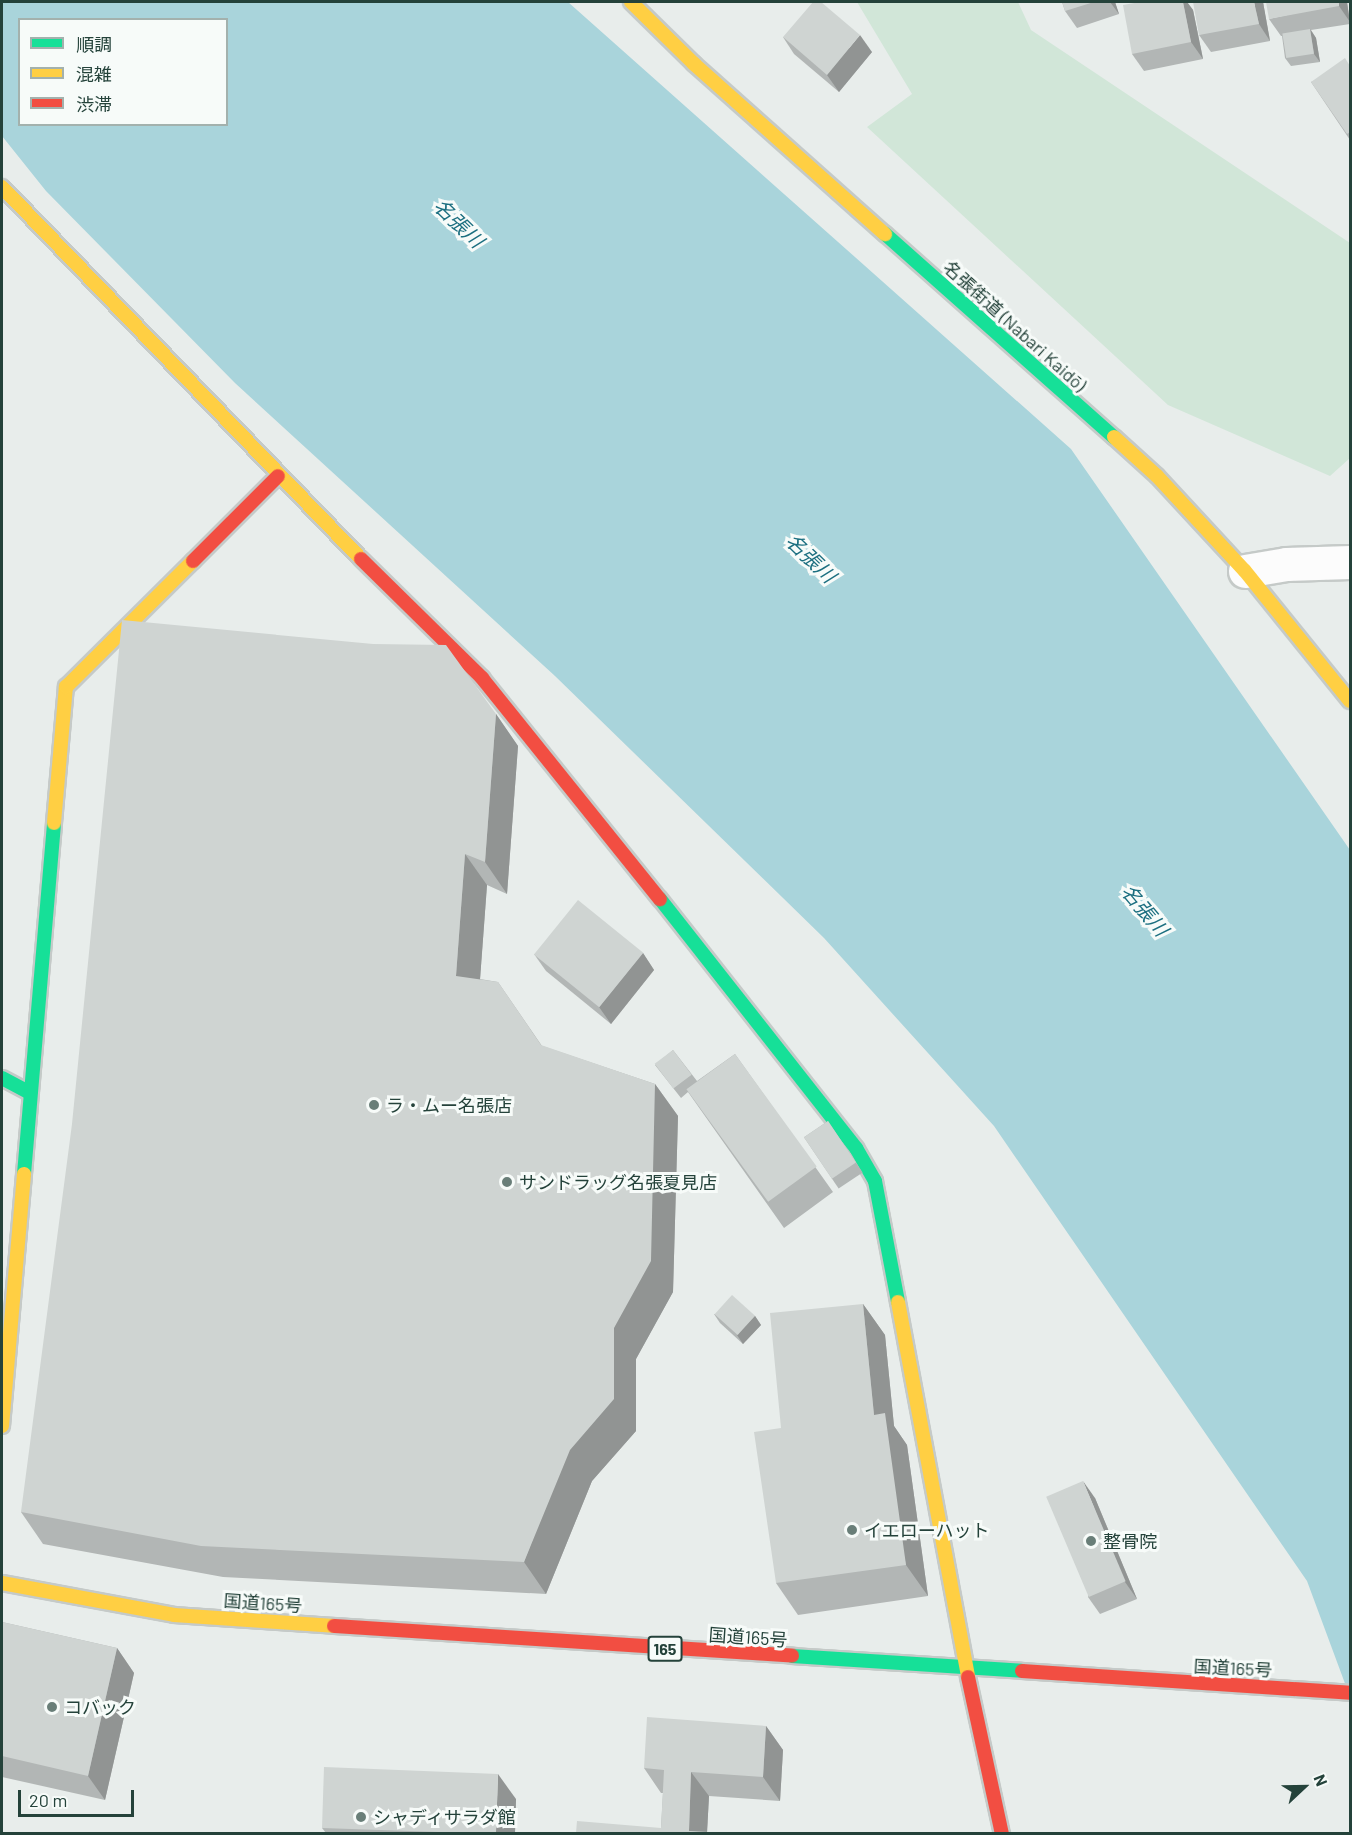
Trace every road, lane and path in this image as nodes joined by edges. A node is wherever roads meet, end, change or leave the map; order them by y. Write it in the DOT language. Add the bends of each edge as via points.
graph roads {
  1 [pos="631,2"];
  2 [pos="2,187"];
  3 [pos="278,476"];
  4 [pos="1350,562"];
  5 [pos="1245,571"];
  6 [pos="1350,700"];
  7 [pos="2,1078"];
  8 [pos="30,1093"];
  9 [pos="2,1426"];
  10 [pos="2,1583"];
  11 [pos="966,1670"];
  12 [pos="1350,1693"];
  13 [pos="1002,1833"];
  1 -- 5 [label="main road, 名張街道 (Nabari Kaidō)" via="694,64 1157,476"];
  2 -- 3 [label="main road"];
  3 -- 8 [label="main road" via="66,687"];
  3 -- 11 [label="main road" via="482,678 856,1148 875,1181"];
  4 -- 5 [label="street" via="1286,564"];
  5 -- 6 [label="main road, 名張街道 (Nabari Kaidō)"];
  7 -- 8 [label="main road"];
  8 -- 9 [label="main road"];
  10 -- 11 [label="main road, 国道165号 / 165" via="174,1615"];
  11 -- 12 [label="main road, 国道165号 / 165"];
  11 -- 13 [label="main road"];
}
